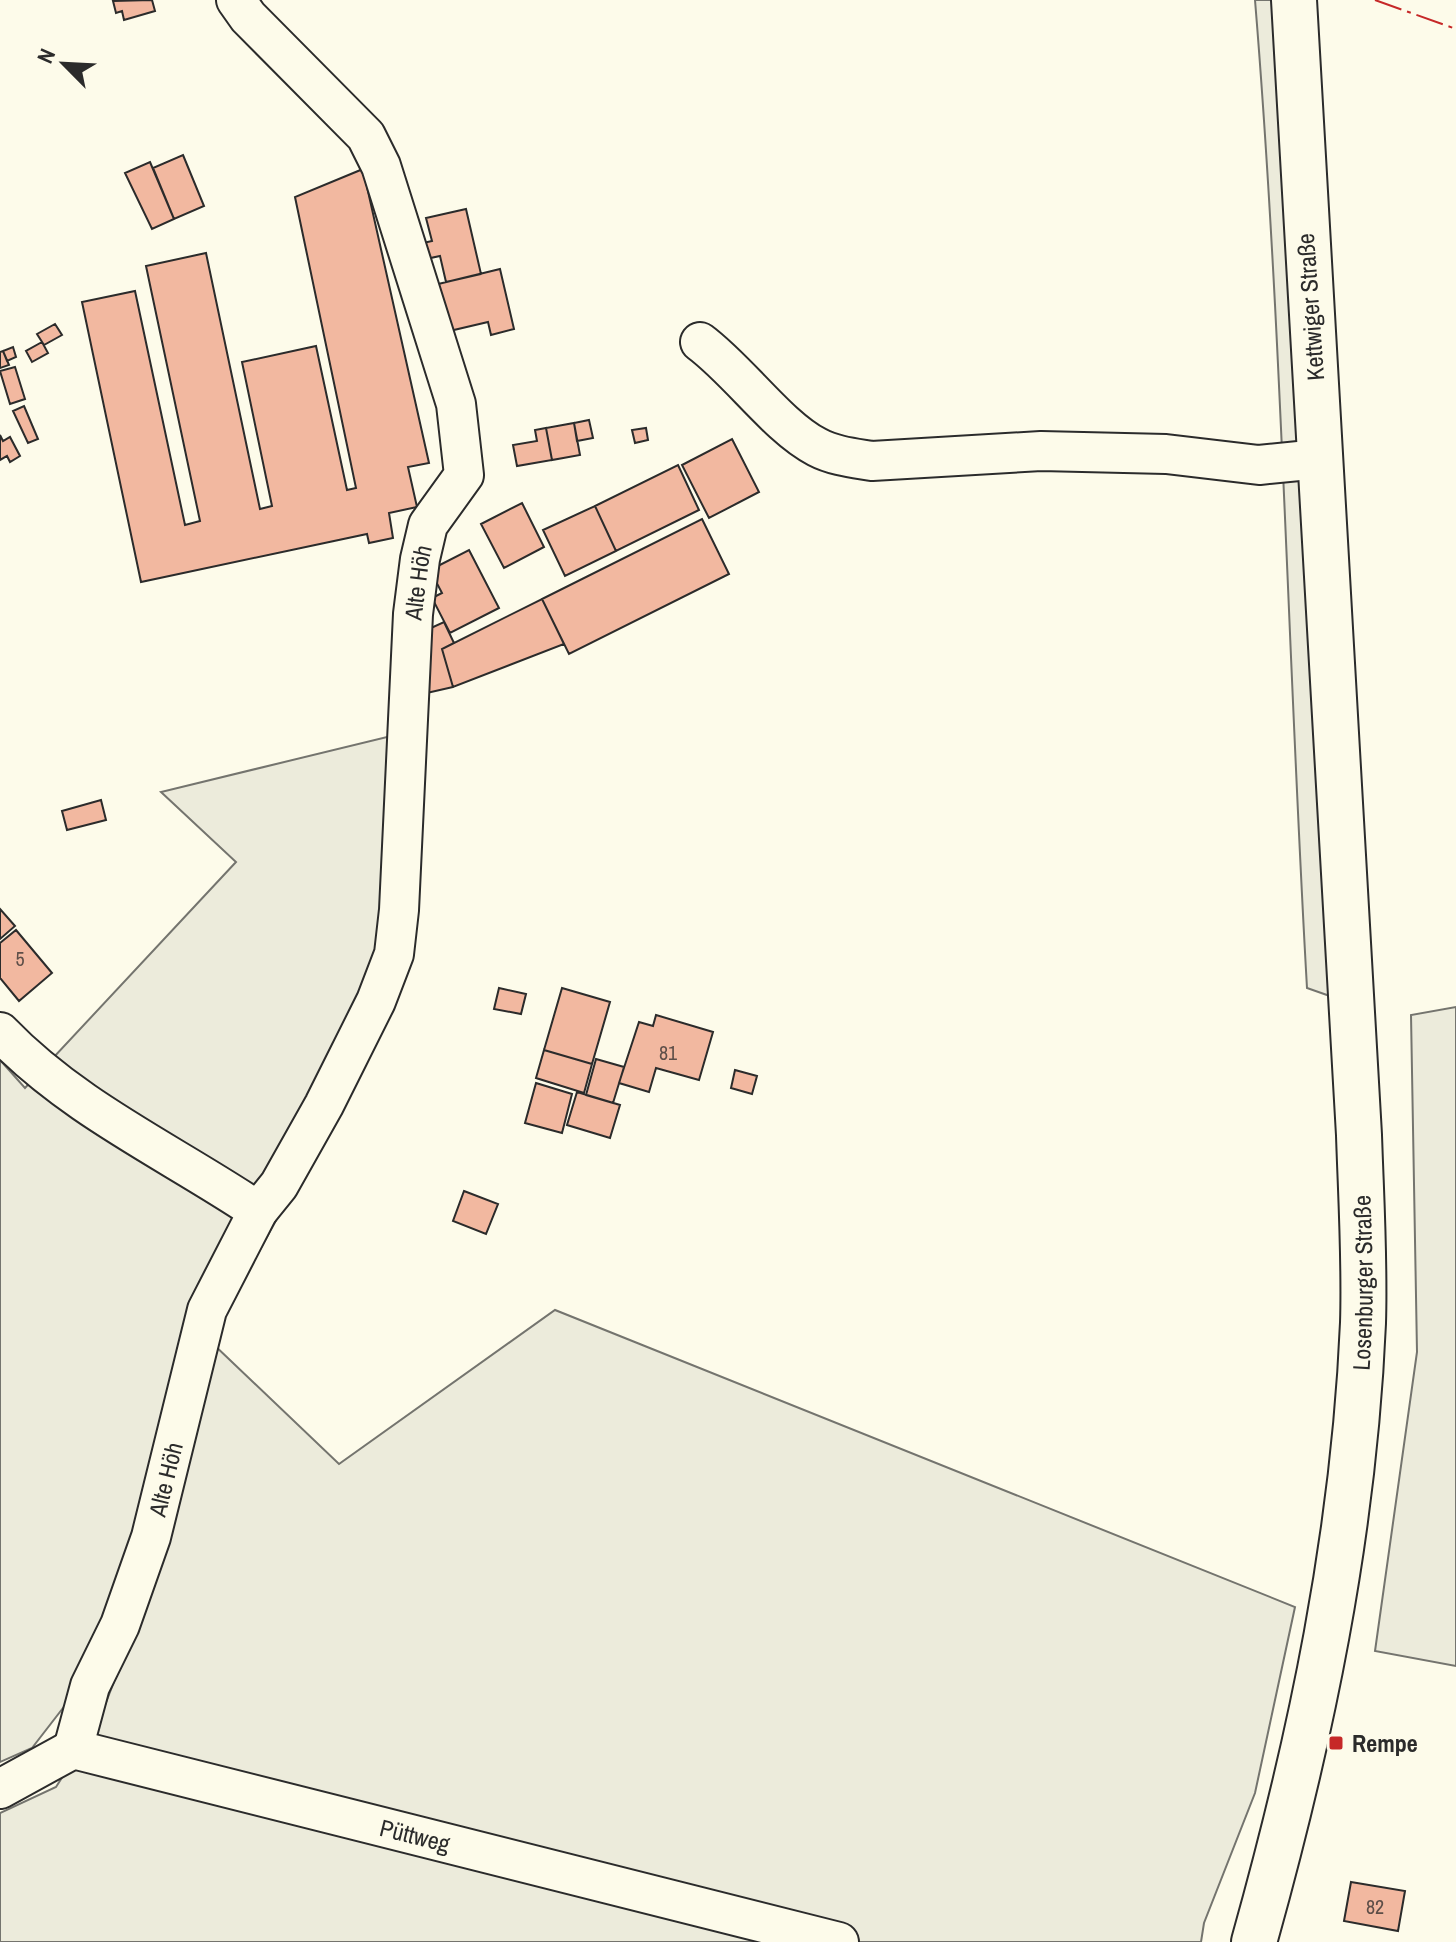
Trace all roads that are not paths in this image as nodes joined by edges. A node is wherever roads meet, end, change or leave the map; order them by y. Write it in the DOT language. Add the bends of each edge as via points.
graph roads {
  1 [pos="236,0"];
  2 [pos="1294,0"];
  3 [pos="700,342"];
  4 [pos="1319,459"];
  5 [pos="1329,615"];
  6 [pos="0,1032"];
  7 [pos="258,1211"];
  8 [pos="73,1749"];
  9 [pos="0,1789"];
  10 [pos="839,1942"];
  11 [pos="1254,1942"];
  1 -- 7 [label="lane, Alte Höh" via="366,136 381,166 456,404 464,475 428,525 420,559 394,954 324,1105 279,1185"];
  2 -- 4 [label="main road, Kettwiger Straße"];
  3 -- 4 [label="lane" via="816,446 844,457 872,461 1041,451 1166,454 1259,465"];
  4 -- 5 [label="main road, Kettwiger Straße"];
  5 -- 11 [label="main road, Losenburger Straße" via="1359,1135 1363,1320 1341,1555 1320,1675"];
  6 -- 7 [label="lane" via="75,1100"];
  7 -- 8 [label="lane, Alte Höh" via="207,1310 151,1537 120,1625 90,1686"];
  8 -- 9 [label="lane"];
  8 -- 10 [label="lane, Püttweg"];
}
